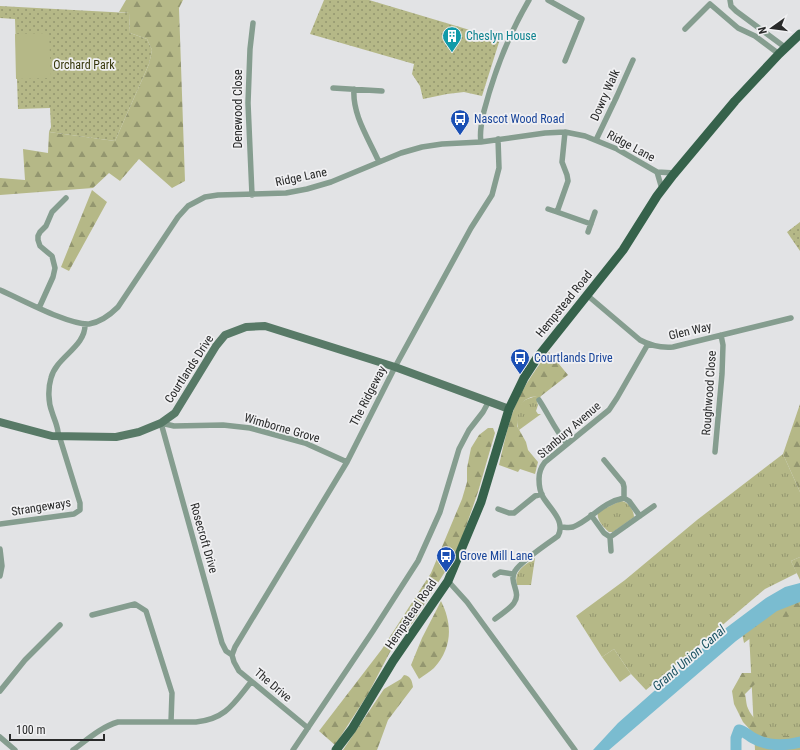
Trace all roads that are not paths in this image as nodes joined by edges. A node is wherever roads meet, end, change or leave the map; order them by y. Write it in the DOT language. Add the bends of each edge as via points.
graph roads {
  1 [pos="529,0"];
  2 [pos="548,0"];
  3 [pos="730,0"];
  4 [pos="252,23"];
  5 [pos="685,29"];
  6 [pos="800,34"];
  7 [pos="782,51"];
  8 [pos="633,60"];
  9 [pos="565,61"];
  10 [pos="333,88"];
  11 [pos="354,89"];
  12 [pos="382,91"];
  13 [pos="565,132"];
  14 [pos="498,139"];
  15 [pos="596,140"];
  16 [pos="481,142"];
  17 [pos="379,162"];
  18 [pos="656,172"];
  19 [pos="675,173"];
  20 [pos="662,189"];
  21 [pos="252,195"];
  22 [pos="66,198"];
  23 [pos="548,209"];
  24 [pos="557,212"];
  25 [pos="595,212"];
  26 [pos="591,224"];
  27 [pos="588,232"];
  28 [pos="0,290"];
  29 [pos="587,295"];
  30 [pos="39,308"];
  31 [pos="791,318"];
  32 [pos="85,324"];
  33 [pos="722,335"];
  34 [pos="648,344"];
  35 [pos="395,367"];
  36 [pos="539,400"];
  37 [pos="489,401"];
  38 [pos="509,409"];
  39 [pos="0,422"];
  40 [pos="161,423"];
  41 [pos="59,436"];
  42 [pos="567,444"];
  43 [pos="715,452"];
  44 [pos="604,460"];
  45 [pos="347,462"];
  46 [pos="542,494"];
  47 [pos="624,498"];
  48 [pos="654,506"];
  49 [pos="498,509"];
  50 [pos="590,515"];
  51 [pos="640,516"];
  52 [pos="0,524"];
  53 [pos="560,527"];
  54 [pos="610,537"];
  55 [pos="0,549"];
  56 [pos="611,551"];
  57 [pos="513,574"];
  58 [pos="495,575"];
  59 [pos="0,576"];
  60 [pos="448,581"];
  61 [pos="92,616"];
  62 [pos="495,619"];
  63 [pos="60,625"];
  64 [pos="232,655"];
  65 [pos="251,682"];
  66 [pos="0,690"];
  67 [pos="171,722"];
  68 [pos="308,728"];
  69 [pos="0,737"];
  70 [pos="15,750"];
  71 [pos="73,750"];
  72 [pos="293,750"];
  73 [pos="336,750"];
  74 [pos="575,750"];
  1 -- 16 [label="street" via="498,65 483,116"];
  2 -- 9 [label="street" via="582,18"];
  3 -- 7 [label="street" via="736,12"];
  4 -- 21 [label="street, Denewood Close" via="248,103"];
  5 -- 7 [label="street" via="710,4 742,31"];
  6 -- 7 [label="main road, Hempstead Road"];
  7 -- 19 [label="main road, Hempstead Road"];
  8 -- 15 [label="street, Dowry Walk"];
  10 -- 11 [label="street"];
  11 -- 12 [label="street"];
  11 -- 17 [label="street" via="356,110"];
  13 -- 14 [label="street, Ridge Lane"];
  13 -- 15 [label="street, Ridge Lane"];
  13 -- 24 [label="street" via="562,162 568,181"];
  14 -- 16 [label="street, Ridge Lane"];
  14 -- 35 [label="street, The Ridgeway" via="499,168 492,195 471,228"];
  15 -- 18 [label="street, Ridge Lane"];
  16 -- 17 [label="street, Ridge Lane" via="431,145 412,149"];
  17 -- 21 [label="street, Ridge Lane" via="307,189"];
  18 -- 19 [label="street, Ridge Lane"];
  18 -- 20 [label="street, Ridge Lane"];
  19 -- 20 [label="main road, Hempstead Road"];
  20 -- 29 [label="main road, Hempstead Road" via="623,250"];
  21 -- 32 [label="street, Ridge Lane" via="211,196 188,206 118,307 105,318"];
  22 -- 30 [label="street" via="52,212 38,236 40,246 52,256 55,268"];
  23 -- 24 [label="street"];
  24 -- 26 [label="street"];
  25 -- 26 [label="street"];
  26 -- 27 [label="street"];
  28 -- 30 [label="street"];
  29 -- 34 [label="street, Glen Way"];
  29 -- 38 [label="main road, Hempstead Road" via="537,358"];
  30 -- 32 [label="street" via="70,321"];
  31 -- 33 [label="street, Glen Way"];
  32 -- 41 [label="street" via="83,336 51,377 50,405"];
  33 -- 34 [label="street, Glen Way" via="673,347 659,348"];
  33 -- 43 [label="street, Roughwood Close" via="722,374"];
  34 -- 42 [label="street, Stanbury Avenue" via="609,410"];
  35 -- 37 [label="street, Courtlands Drive"];
  35 -- 40 [label="street, Courtlands Drive" via="265,326 246,327 220,340 178,409"];
  35 -- 45 [label="street, The Ridgeway"];
  36 -- 42 [label="street"];
  37 -- 38 [label="street, Courtlands Drive"];
  37 -- 68 [label="street, Hempstead Road" via="459,449 440,512 418,561"];
  38 -- 60 [label="main road, Hempstead Road" via="482,502"];
  39 -- 41 [label="street, Courtlands Drive"];
  40 -- 41 [label="street, Courtlands Drive" via="139,432 116,437"];
  40 -- 45 [label="street, Wimborne Grove" via="174,426 223,424 250,428 306,444"];
  40 -- 64 [label="street, Rosecroft Drive" via="222,643 226,651"];
  41 -- 52 [label="street, Strangeways" via="80,503 79,511 74,514"];
  42 -- 46 [label="street, Stanbury Avenue" via="542,467 539,480"];
  44 -- 47 [label="street" via="623,483"];
  45 -- 64 [label="street, The Ridgeway"];
  46 -- 49 [label="street" via="535,496 514,514"];
  46 -- 53 [label="street, Stanbury Avenue" via="556,515"];
  47 -- 50 [label="street" via="611,502"];
  47 -- 51 [label="street"];
  48 -- 51 [label="street"];
  50 -- 53 [label="street" via="574,526"];
  50 -- 54 [label="street"];
  51 -- 54 [label="street"];
  53 -- 57 [label="street" via="558,536 518,566"];
  54 -- 56 [label="street"];
  55 -- 59 [label="street"];
  57 -- 58 [label="street" via="500,572"];
  57 -- 62 [label="street" via="516,599"];
  60 -- 73 [label="main road, Hempstead Road"];
  60 -- 74 [label="street" via="467,602"];
  61 -- 67 [label="street" via="135,604 146,611 172,693"];
  63 -- 66 [label="street"];
  64 -- 65 [label="street, The Drive" via="235,667"];
  65 -- 67 [label="street" via="226,711 216,718 205,721"];
  65 -- 68 [label="street, The Drive"];
  67 -- 71 [label="street" via="118,722 97,732"];
  68 -- 72 [label="street, Hempstead Road"];
  69 -- 70 [label="street"];
}
